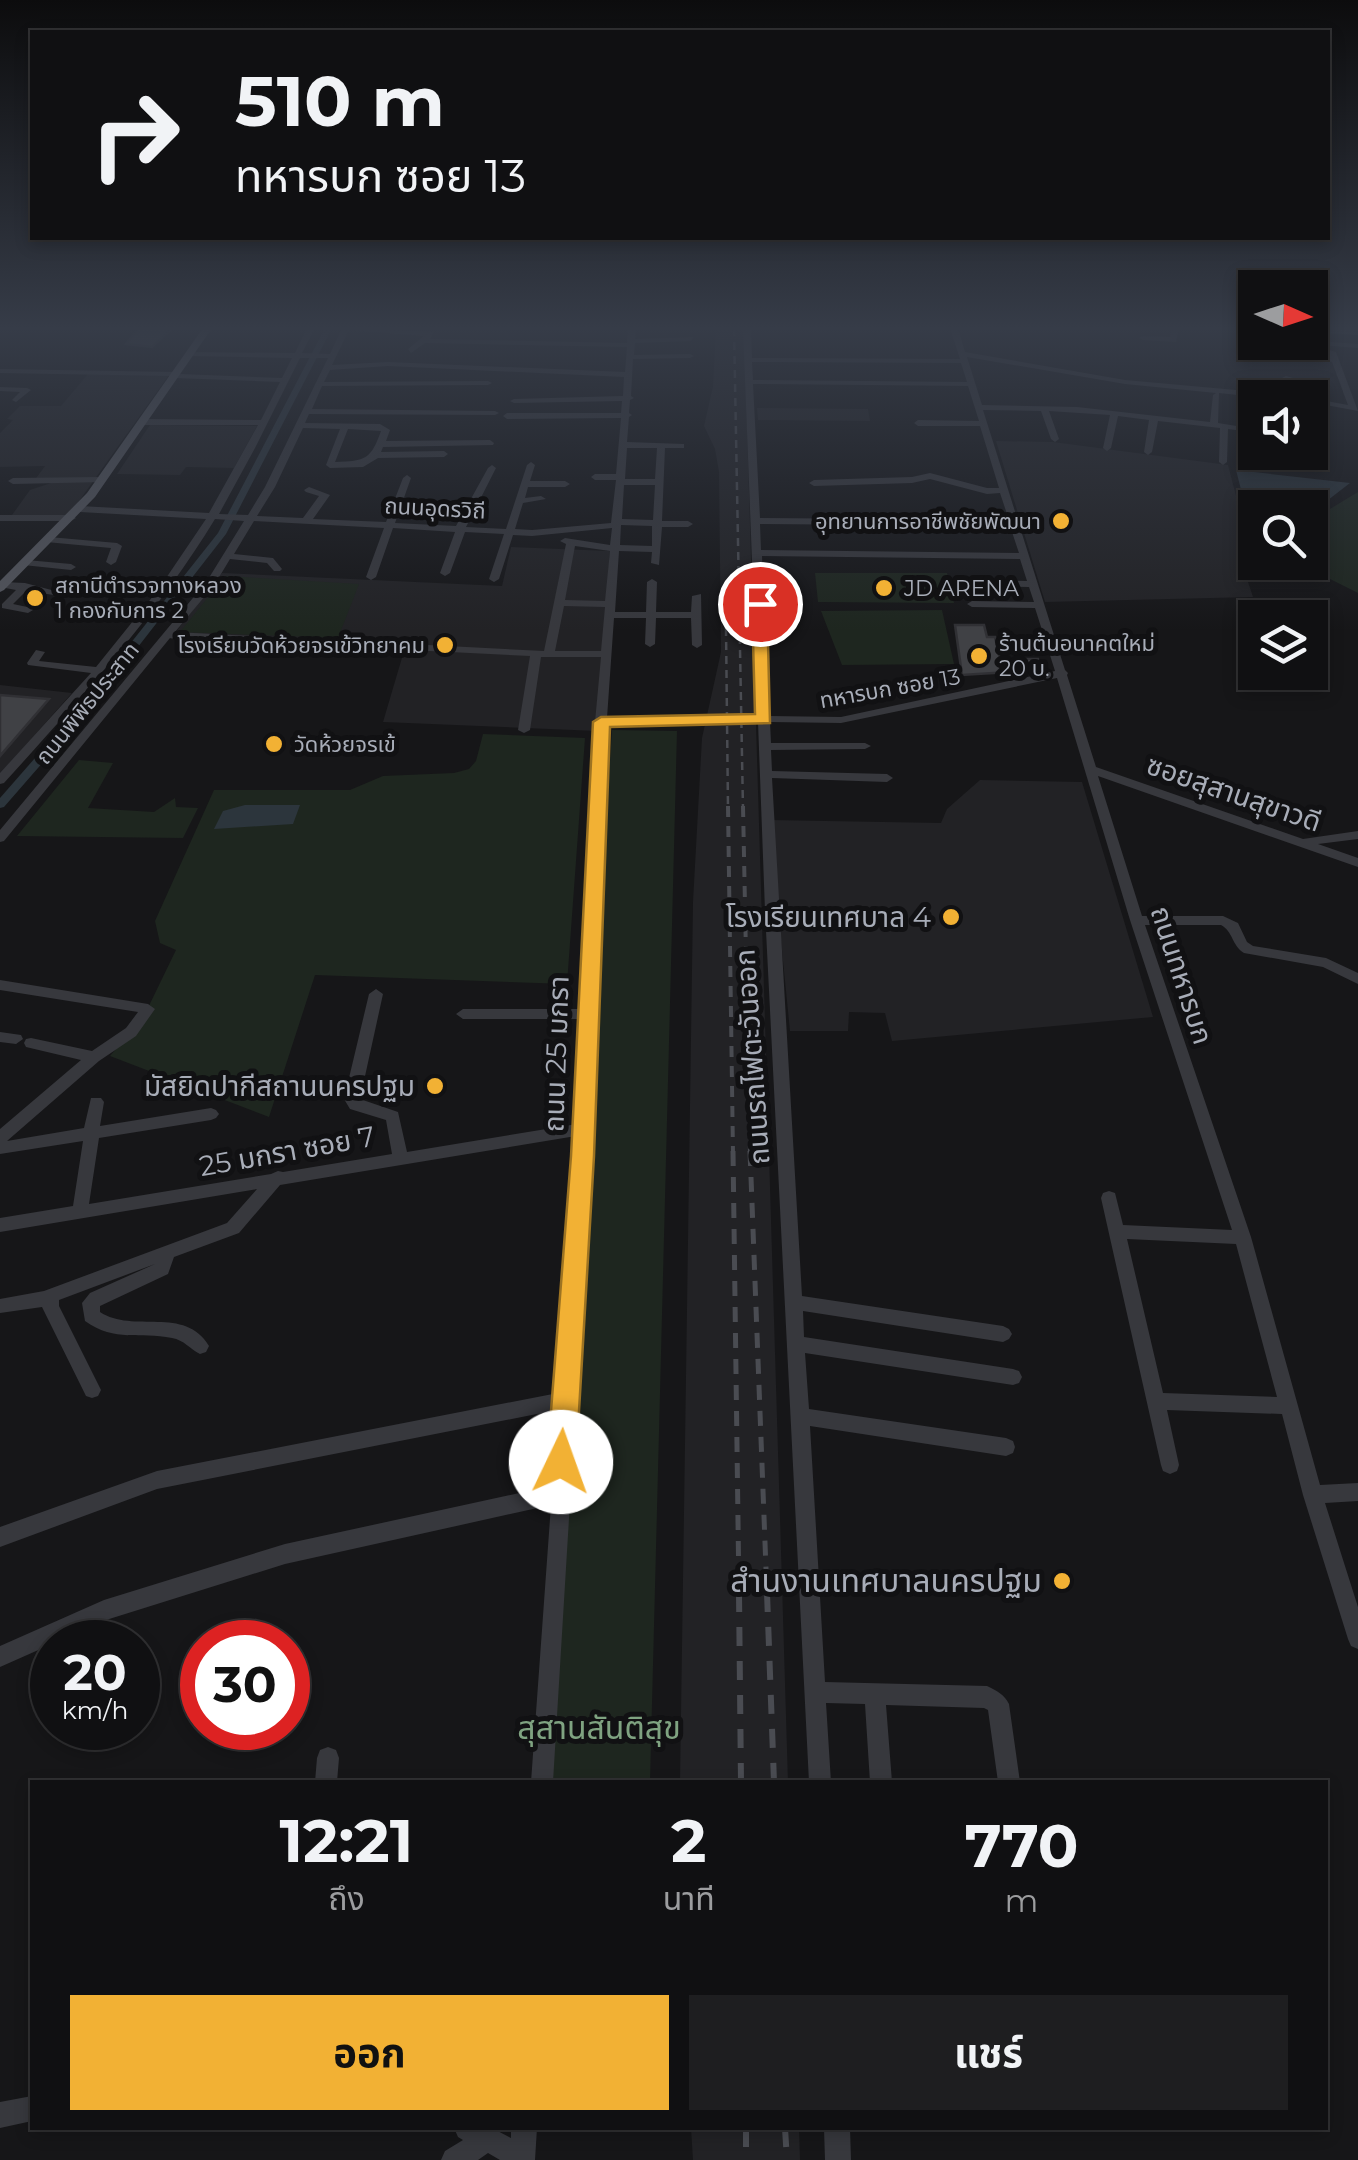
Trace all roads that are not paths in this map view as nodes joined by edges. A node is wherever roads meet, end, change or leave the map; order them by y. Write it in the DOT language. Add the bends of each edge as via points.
graph roads {
  1 [pos="137,429"];
  2 [pos="260,429"];
  3 [pos="296,429"];
  4 [pos="344,429"];
  5 [pos="383,429"];
  6 [pos="626,429"];
  7 [pos="752,429"];
  8 [pos="985,429"];
  9 [pos="1052,429"];
  10 [pos="1111,429"];
  11 [pos="1149,429"];
  12 [pos="1219,429"];
  13 [pos="1055,438"];
  14 [pos="490,443"];
  15 [pos="381,444"];
  16 [pos="624,445"];
  17 [pos="661,445"];
  18 [pos="681,446"];
  19 [pos="1107,448"];
  20 [pos="1148,452"];
  21 [pos="444,454"];
  22 [pos="376,455"];
  23 [pos="1223,462"];
  24 [pos="532,465"];
  25 [pos="492,468"];
  26 [pos="596,477"];
  27 [pos="407,478"];
  28 [pos="619,479"];
  29 [pos="101,480"];
  30 [pos="12,481"];
  31 [pos="658,482"];
  32 [pos="814,482"];
  33 [pos="525,484"];
  34 [pos="564,484"];
  35 [pos="309,490"];
  36 [pos="1004,490"];
  37 [pos="542,498"];
  38 [pos="520,501"];
  39 [pos="76,514"];
  40 [pos="219,516"];
  41 [pos="0,518"];
  42 [pos="248,518"];
  43 [pos="756,520"];
  44 [pos="306,521"];
  45 [pos="1015,523"];
  46 [pos="615,524"];
  47 [pos="656,524"];
  48 [pos="688,524"];
  49 [pos="386,526"];
  50 [pos="460,530"];
  51 [pos="510,532"];
  52 [pos="532,533"];
  53 [pos="50,540"];
  54 [pos="571,543"];
  55 [pos="615,548"];
  56 [pos="656,549"];
  57 [pos="758,553"];
  58 [pos="228,556"];
  59 [pos="1026,556"];
  60 [pos="110,562"];
  61 [pos="26,563"];
  62 [pos="656,563"];
  63 [pos="71,567"];
  64 [pos="278,569"];
  65 [pos="445,573"];
  66 [pos="371,576"];
  67 [pos="494,579"];
  68 [pos="652,582"];
  69 [pos="971,583"];
  70 [pos="1035,584"];
  71 [pos="2,586"];
  72 [pos="25,586"];
  73 [pos="54,592"];
  74 [pos="697,596"];
  75 [pos="559,604"];
  76 [pos="972,604"];
  77 [pos="1041,605"];
  78 [pos="610,609"];
  79 [pos="28,610"];
  80 [pos="651,615"];
  81 [pos="696,615"];
  82 [pos="168,635"];
  83 [pos="650,644"];
  84 [pos="697,646"];
  85 [pos="40,652"];
  86 [pos="543,654"];
  87 [pos="607,654"];
  88 [pos="45,672"];
  89 [pos="95,673"];
  90 [pos="1063,673"];
  91 [pos="764,719"];
  92 [pos="601,722"];
  93 [pos="524,730"];
  94 [pos="765,746"];
  95 [pos="865,746"];
  96 [pos="1094,770"];
  97 [pos="766,774"];
  98 [pos="887,778"];
  99 [pos="0,780"];
  100 [pos="1358,835"];
  101 [pos="0,838"];
  102 [pos="1302,842"];
  103 [pos="1358,863"];
  104 [pos="1137,920"];
  105 [pos="1358,979"];
  106 [pos="0,986"];
  107 [pos="376,994"];
  108 [pos="463,1014"];
  109 [pos="587,1014"];
  110 [pos="16,1040"];
  111 [pos="94,1057"];
  112 [pos="96,1102"];
  113 [pos="211,1114"];
  114 [pos="584,1129"];
  115 [pos="92,1133"];
  116 [pos="1,1138"];
  117 [pos="400,1158"];
  118 [pos="278,1178"];
  119 [pos="1109,1198"];
  120 [pos="80,1213"];
  121 [pos="0,1225"];
  122 [pos="1116,1232"];
  123 [pos="1244,1237"];
  124 [pos="167,1253"];
  125 [pos="48,1298"];
  126 [pos="796,1304"];
  127 [pos="0,1306"];
  128 [pos="1003,1334"];
  129 [pos="798,1344"];
  130 [pos="200,1346"];
  131 [pos="1013,1376"];
  132 [pos="92,1390"];
  133 [pos="565,1400"];
  134 [pos="1155,1401"];
  135 [pos="1288,1406"];
  136 [pos="802,1416"];
  137 [pos="1006,1447"];
  138 [pos="1170,1466"];
  139 [pos="1358,1492"];
  140 [pos="559,1494"];
  141 [pos="1313,1495"];
  142 [pos="0,1537"];
  143 [pos="1348,1579"];
  144 [pos="1358,1639"];
  145 [pos="0,1656"];
  146 [pos="816,1692"];
  147 [pos="875,1694"];
  148 [pos="328,1758"];
  149 [pos="326,1780"];
  150 [pos="542,1780"];
  151 [pos="820,1780"];
  152 [pos="882,1780"];
  153 [pos="1009,1780"];
  154 [pos="30,2108"];
  155 [pos="0,2114"];
  156 [pos="524,2130"];
  157 [pos="837,2130"];
  158 [pos="476,2134"];
  159 [pos="522,2159"];
  160 [pos="454,2160"];
  161 [pos="838,2160"];
  1 -- 29 [label="main road"];
  2 -- 40 [label="street"];
  3 -- 42 [label="street, ถนนพิพิธประสาท"];
  4 -- 22 [label="street" via="330,464 363,464"];
  5 -- 15 [label="street"];
  6 -- 16 [label="street, ถนน 25 มกรา"];
  7 -- 43 [label="street, ถนนรถไฟตะวันออก"];
  8 -- 36 [label="street, ถนนทหารบก"];
  9 -- 13 [label="street"];
  10 -- 19 [label="street"];
  11 -- 20 [label="street"];
  12 -- 23 [label="street"];
  14 -- 15 [label="street"];
  15 -- 22 [label="street"];
  16 -- 17 [label="street"];
  16 -- 28 [label="street, ถนน 25 มกรา"];
  17 -- 18 [label="street"];
  17 -- 31 [label="street"];
  21 -- 22 [label="street"];
  24 -- 33 [label="street"];
  25 -- 50 [label="street"];
  26 -- 28 [label="street"];
  27 -- 49 [label="street"];
  28 -- 31 [label="street"];
  28 -- 46 [label="street, ถนน 25 มกรา"];
  29 -- 30 [label="street"];
  29 -- 39 [label="main road"];
  31 -- 47 [label="street"];
  32 -- 36 [label="street" via="930,476"];
  33 -- 34 [label="street"];
  33 -- 38 [label="street"];
  35 -- 44 [label="street" via="325,495"];
  36 -- 45 [label="street, ถนนทหารบก"];
  37 -- 38 [label="street"];
  38 -- 51 [label="street"];
  39 -- 40 [label="street, ถนนอุดรวิถี"];
  39 -- 41 [label="street, ถนนอุดรวิถี"];
  39 -- 53 [label="main road"];
  40 -- 42 [label="street, ถนนอุดรวิถี"];
  40 -- 89 [label="street"];
  42 -- 44 [label="street, ถนนอุดรวิถี"];
  42 -- 58 [label="street, ถนนพิพิธประสาท"];
  43 -- 45 [label="street"];
  43 -- 57 [label="street, ถนนรถไฟตะวันออก"];
  44 -- 49 [label="street, ถนนอุดรวิถี"];
  45 -- 59 [label="street, ถนนทหารบก"];
  46 -- 47 [label="street, ถนนอุดรวิถี"];
  46 -- 52 [label="street, ถนนอุดรวิถี"];
  46 -- 55 [label="street, ถนน 25 มกรา"];
  47 -- 48 [label="street, ถนนอุดรวิถี"];
  47 -- 56 [label="street"];
  49 -- 50 [label="street, ถนนอุดรวิถี"];
  49 -- 66 [label="street"];
  50 -- 51 [label="street, ถนนอุดรวิถี"];
  50 -- 65 [label="street"];
  51 -- 52 [label="street, ถนนอุดรวิถี"];
  51 -- 67 [label="street"];
  52 -- 54 [label="street"];
  53 -- 60 [label="street" via="116,546"];
  53 -- 61 [label="main road"];
  54 -- 55 [label="street"];
  54 -- 75 [label="street"];
  55 -- 56 [label="street"];
  55 -- 78 [label="street, ถนน 25 มกรา"];
  56 -- 62 [label="street"];
  57 -- 59 [label="street"];
  57 -- 91 [label="street, ถนนรถไฟตะวันออก"];
  58 -- 64 [label="street" via="271,560"];
  58 -- 82 [label="street, ถนนพิพิธประสาท"];
  59 -- 70 [label="street, ถนนทหารบก"];
  61 -- 63 [label="street"];
  61 -- 71 [label="main road"];
  68 -- 80 [label="street"];
  69 -- 70 [label="street"];
  70 -- 77 [label="street, ถนนทหารบก"];
  71 -- 72 [label="street"];
  72 -- 73 [label="street"];
  72 -- 79 [label="street" via="6,606"];
  74 -- 81 [label="street"];
  75 -- 78 [label="street"];
  75 -- 86 [label="street"];
  76 -- 77 [label="street"];
  77 -- 90 [label="street, ถนนทหารบก"];
  78 -- 80 [label="street"];
  78 -- 87 [label="street, ถนน 25 มกรา"];
  80 -- 81 [label="street"];
  80 -- 83 [label="street"];
  81 -- 84 [label="street"];
  82 -- 86 [label="street"];
  82 -- 101 [label="street, ถนนพิพิธประสาท"];
  85 -- 89 [label="street" via="32,664"];
  86 -- 87 [label="street"];
  86 -- 93 [label="street"];
  87 -- 92 [label="street, ถนน 25 มกรา"];
  88 -- 89 [label="street"];
  89 -- 99 [label="street"];
  90 -- 91 [label="street, ทหารบก ซอย 13" via="841,720"];
  90 -- 96 [label="street, ถนนทหารบก"];
  91 -- 92 [label="street, ทหารบก ซอย 13"];
  91 -- 94 [label="street, ถนนรถไฟตะวันออก"];
  92 -- 109 [label="street, ถนน 25 มกรา"];
  94 -- 95 [label="street"];
  94 -- 97 [label="street, ถนนรถไฟตะวันออก"];
  96 -- 102 [label="street, ซอยสุสานสุขาวดี"];
  96 -- 104 [label="street, ถนนทหารบก"];
  97 -- 98 [label="street"];
  97 -- 126 [label="street, ถนนรถไฟตะวันออก"];
  100 -- 102 [label="street"];
  102 -- 103 [label="street, ซอยสุสานสุขาวดี"];
  104 -- 105 [label="street" via="1222,921 1249,950 1326,963"];
  104 -- 123 [label="street, ถนนทหารบก"];
  106 -- 111 [label="street" via="148,1009 131,1032"];
  107 -- 117 [label="street" via="352,1100 394,1116"];
  108 -- 109 [label="street"];
  109 -- 114 [label="street, ถนน 25 มกรา"];
  110 -- 111 [label="street"];
  111 -- 116 [label="street"];
  112 -- 115 [label="street"];
  113 -- 115 [label="street"];
  114 -- 117 [label="street, 25 มกรา ซอย 7"];
  114 -- 133 [label="street, ถนน 25 มกรา"];
  115 -- 116 [label="street"];
  115 -- 120 [label="street"];
  117 -- 118 [label="street, 25 มกรา ซอย 7"];
  118 -- 120 [label="street, 25 มกรา ซอย 7"];
  118 -- 124 [label="street" via="232,1228"];
  119 -- 122 [label="street"];
  120 -- 121 [label="street, 25 มกรา ซอย 7"];
  122 -- 123 [label="street"];
  122 -- 134 [label="street"];
  123 -- 135 [label="street, ถนนทหารบก"];
  124 -- 125 [label="street"];
  124 -- 130 [label="street" via="151,1276 96,1298 91,1316 114,1330 163,1328"];
  125 -- 127 [label="street"];
  125 -- 132 [label="street"];
  126 -- 128 [label="street"];
  126 -- 129 [label="street, ถนนรถไฟตะวันออก"];
  129 -- 131 [label="street"];
  129 -- 136 [label="street, ถนนรถไฟตะวันออก"];
  133 -- 140 [label="street, ถนน 25 มกรา"];
  133 -- 142 [label="street" via="157,1480"];
  134 -- 135 [label="street"];
  134 -- 138 [label="street"];
  135 -- 141 [label="street, ถนนทหารบก"];
  136 -- 137 [label="street"];
  136 -- 146 [label="street, ถนนรถไฟตะวันออก"];
  139 -- 141 [label="street"];
  140 -- 145 [label="street" via="285,1554 104,1610"];
  140 -- 150 [label="street, ถนน 25 มกรา"];
  141 -- 143 [label="street, ถนนทหารบก"];
  143 -- 144 [label="street, ถนนทหารบก"];
  146 -- 147 [label="street"];
  146 -- 151 [label="street, ถนนรถไฟตะวันออก"];
  147 -- 152 [label="street"];
  147 -- 153 [label="street" via="987,1698 998,1704"];
  148 -- 149 [label="street"];
  154 -- 155 [label="street"];
  156 -- 159 [label="street"];
  157 -- 161 [label="street"];
  158 -- 159 [label="street"];
  158 -- 160 [label="street"];
}
